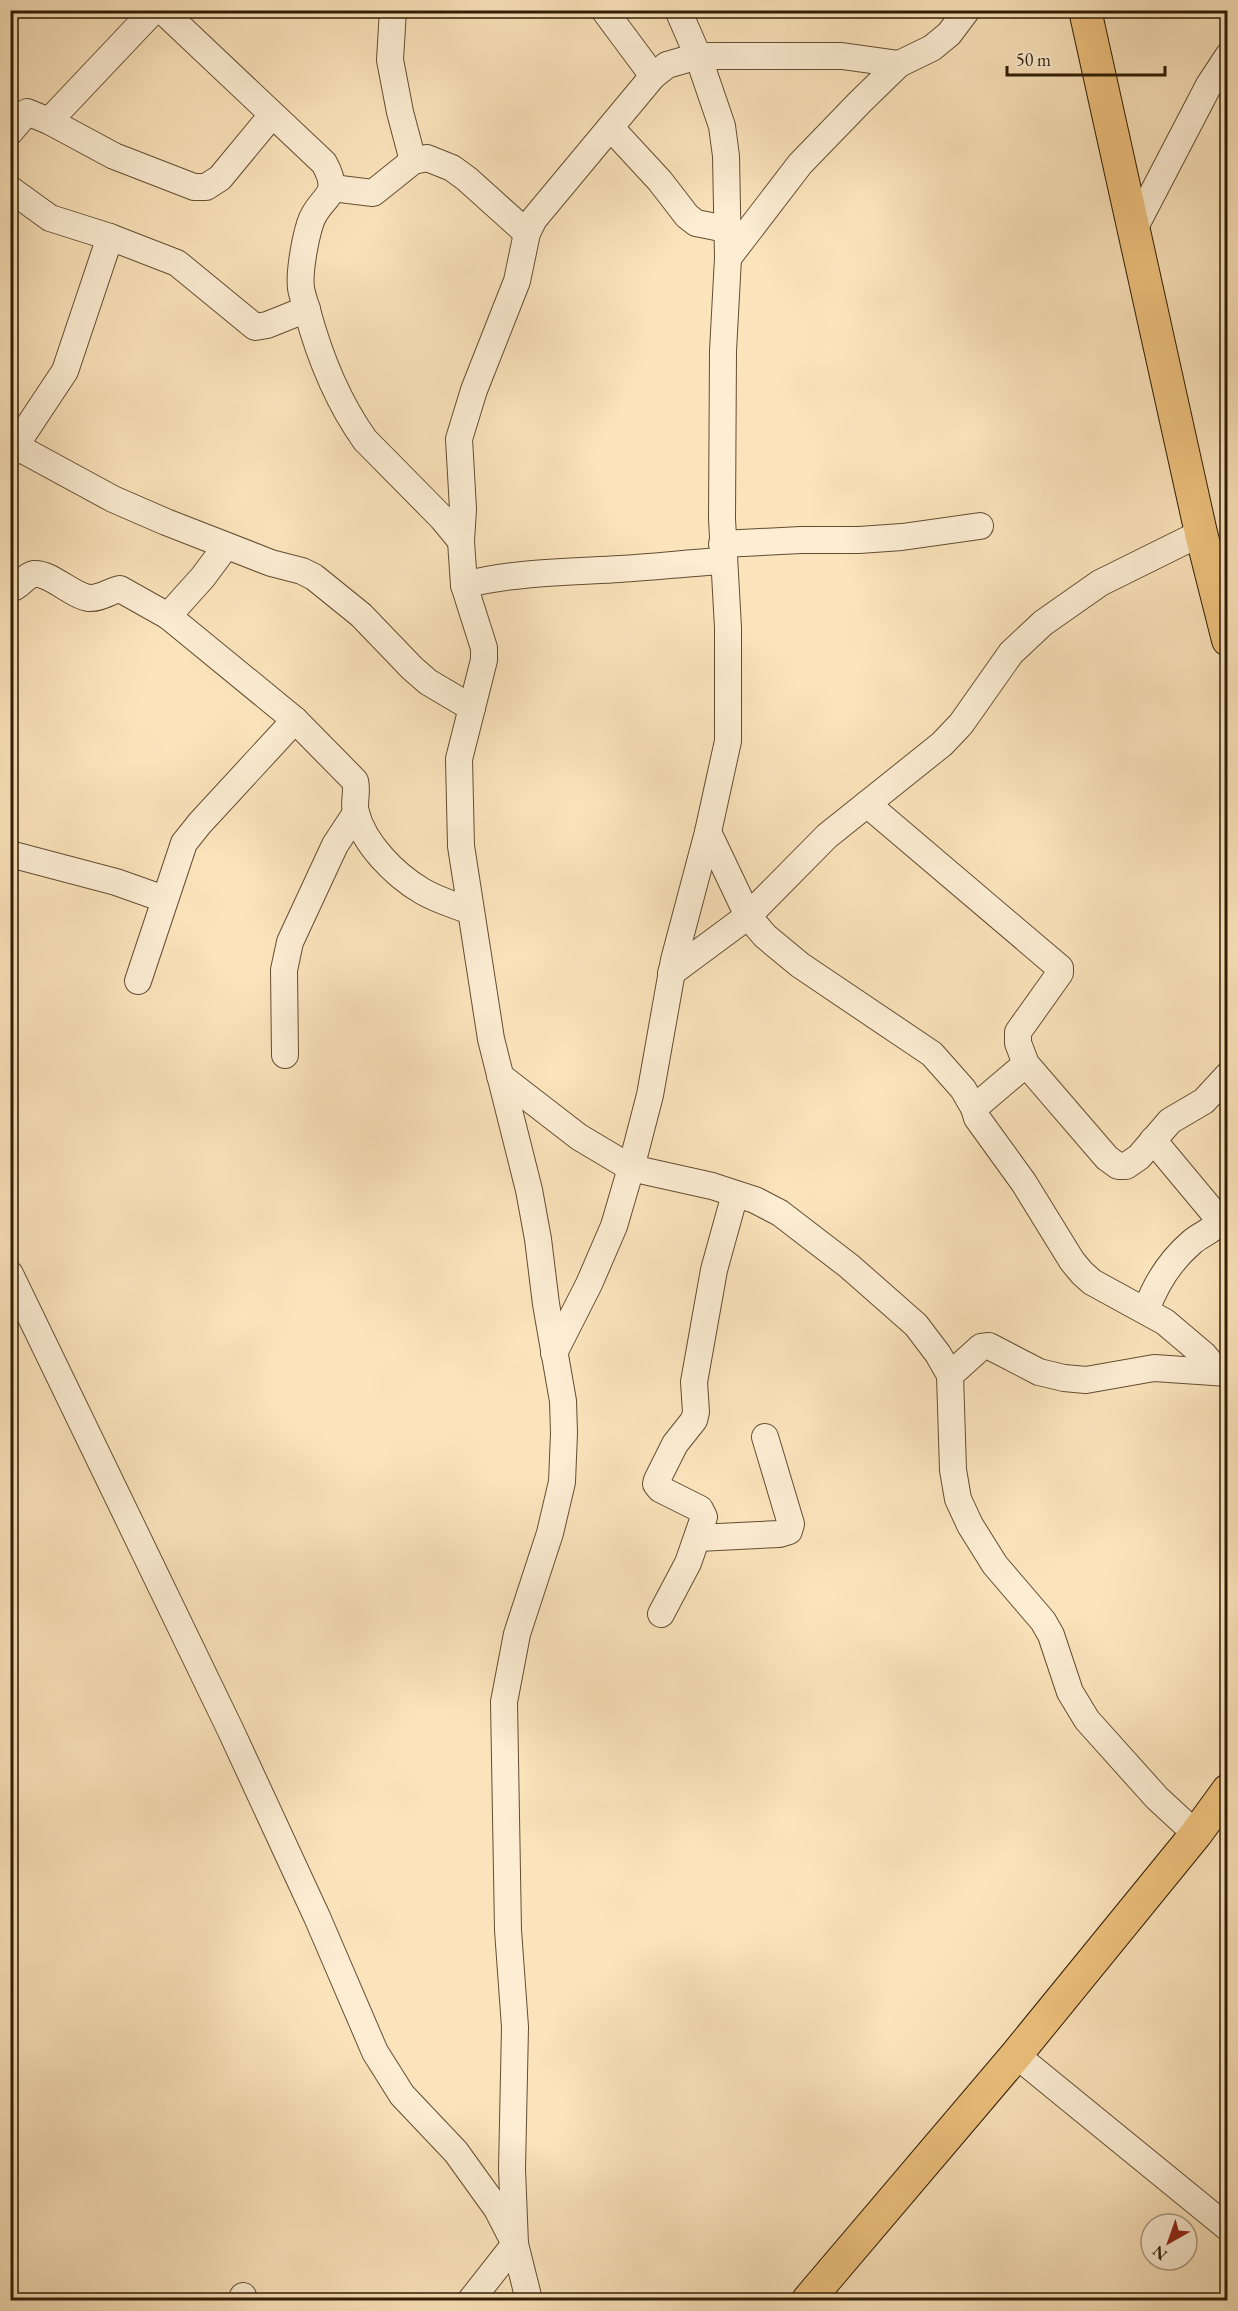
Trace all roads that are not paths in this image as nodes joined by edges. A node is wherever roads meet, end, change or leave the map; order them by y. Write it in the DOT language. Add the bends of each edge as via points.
graph roads {
  1 [pos="154,10"];
  2 [pos="162,10"];
  3 [pos="393,10"];
  4 [pos="604,10"];
  5 [pos="678,10"];
  6 [pos="967,10"];
  7 [pos="1085,10"];
  8 [pos="698,56"];
  9 [pos="1227,56"];
  10 [pos="899,64"];
  11 [pos="653,76"];
  12 [pos="272,115"];
  13 [pos="49,121"];
  14 [pos="611,128"];
  15 [pos="10,132"];
  16 [pos="413,161"];
  17 [pos="332,188"];
  18 [pos="10,189"];
  19 [pos="726,228"];
  20 [pos="1134,229"];
  21 [pos="527,233"];
  22 [pos="110,237"];
  23 [pos="728,258"];
  24 [pos="307,309"];
  25 [pos="12,447"];
  26 [pos="980,526"];
  27 [pos="1201,532"];
  28 [pos="461,541"];
  29 [pos="226,546"];
  30 [pos="722,552"];
  31 [pos="464,585"];
  32 [pos="10,589"];
  33 [pos="168,616"];
  34 [pos="1227,640"];
  35 [pos="472,708"];
  36 [pos="295,720"];
  37 [pos="867,804"];
  38 [pos="356,813"];
  39 [pos="708,832"];
  40 [pos="10,854"];
  41 [pos="165,899"];
  42 [pos="470,911"];
  43 [pos="748,916"];
  44 [pos="671,974"];
  45 [pos="138,981"];
  46 [pos="285,1055"];
  47 [pos="1026,1064"];
  48 [pos="1227,1075"];
  49 [pos="501,1076"];
  50 [pos="974,1108"];
  51 [pos="1153,1140"];
  52 [pos="631,1168"];
  53 [pos="735,1194"];
  54 [pos="10,1274"];
  55 [pos="1146,1311"];
  56 [pos="554,1353"];
  57 [pos="1223,1372"];
  58 [pos="950,1375"];
  59 [pos="765,1437"];
  60 [pos="698,1538"];
  61 [pos="661,1614"];
  62 [pos="1227,1790"];
  63 [pos="1196,1834"];
  64 [pos="1016,2055"];
  65 [pos="1227,2228"];
  66 [pos="515,2244"];
  67 [pos="471,2301"];
  68 [pos="529,2301"];
  69 [pos="808,2301"];
  1 -- 13 [label="street"];
  2 -- 12 [label="street"];
  3 -- 16 [label="street" via="390,60"];
  4 -- 11 [label="street"];
  5 -- 8 [label="street"];
  6 -- 10 [label="street" via="949,34 932,48"];
  7 -- 20 [label="main road"];
  8 -- 10 [label="street" via="842,56"];
  8 -- 11 [label="street" via="666,65"];
  8 -- 19 [label="street" via="722,126"];
  9 -- 20 [label="street"];
  10 -- 23 [label="street" via="800,164"];
  11 -- 14 [label="street"];
  12 -- 13 [label="street" via="220,178 206,187 194,187 114,156"];
  12 -- 17 [label="street" via="324,163"];
  13 -- 15 [label="street" via="27,112"];
  14 -- 19 [label="street" via="687,216 696,223"];
  14 -- 21 [label="street" via="534,219"];
  16 -- 17 [label="street" via="373,193"];
  16 -- 21 [label="street" via="427,158 452,168"];
  17 -- 24 [label="street" via="310,224 301,287"];
  18 -- 22 [label="street" via="50,218"];
  19 -- 23 [label="street"];
  20 -- 27 [label="main road"];
  21 -- 28 [label="street" via="517,281 459,439"];
  22 -- 24 [label="street" via="177,263 255,327"];
  22 -- 25 [label="street" via="65,371"];
  23 -- 30 [label="street" via="723,351"];
  24 -- 28 [label="street" via="314,338 356,427"];
  25 -- 29 [label="street" via="113,498"];
  26 -- 30 [label="street" via="902,537"];
  27 -- 34 [label="main road"];
  27 -- 37 [label="street" via="1100,583 1043,623 1011,653 961,724 942,744"];
  28 -- 31 [label="street"];
  29 -- 33 [label="street"];
  29 -- 35 [label="street" via="314,577 361,615 428,682"];
  30 -- 31 [label="street" via="619,569 540,572"];
  30 -- 39 [label="street" via="728,628 728,741"];
  31 -- 35 [label="street" via="484,648"];
  32 -- 33 [label="street" via="34,574 87,598 120,589"];
  33 -- 36 [label="street"];
  35 -- 42 [label="street" via="459,759 458,790"];
  36 -- 38 [label="street" via="355,781"];
  36 -- 41 [label="street" via="184,843"];
  37 -- 43 [label="street" via="827,836"];
  37 -- 47 [label="street" via="1060,968 1018,1032"];
  38 -- 42 [label="street" via="378,852 404,879"];
  38 -- 46 [label="street" via="335,845 290,942 284,970"];
  39 -- 43 [label="street"];
  39 -- 44 [label="street"];
  40 -- 41 [label="street"];
  41 -- 45 [label="street"];
  42 -- 49 [label="street" via="482,994"];
  43 -- 44 [label="street"];
  43 -- 50 [label="street" via="800,965 932,1054"];
  44 -- 52 [label="street" via="650,1095"];
  47 -- 50 [label="street"];
  47 -- 51 [label="street" via="1118,1166 1126,1166 1139,1157"];
  48 -- 51 [label="street" via="1204,1101 1170,1121"];
  49 -- 52 [label="street" via="579,1137"];
  49 -- 56 [label="street" via="529,1190"];
  50 -- 55 [label="street" via="1072,1261 1092,1282"];
  51 -- 55 [label="street" via="1218,1218 1218,1223 1179,1255 1155,1287"];
  52 -- 53 [label="street"];
  52 -- 56 [label="street" via="614,1226"];
  53 -- 58 [label="street" via="780,1213 885,1296 916,1325"];
  53 -- 60 [label="street" via="714,1270 694,1382 694,1420 675,1443 656,1484 700,1509 704,1517"];
  54 -- 66 [label="street" via="230,1729 375,2052 402,2094 456,2152 497,2209"];
  55 -- 57 [label="street" via="1186,1338"];
  56 -- 66 [label="street" via="563,1401 562,1482 517,1634 504,1702 508,1930 515,2027"];
  57 -- 58 [label="street" via="1154,1368 1086,1380 1064,1378 1039,1372 989,1346 981,1347"];
  58 -- 63 [label="street" via="953,1470 958,1499 970,1525 995,1565 1043,1621 1070,1692 1087,1720"];
  59 -- 60 [label="street" via="791,1524 789,1531"];
  60 -- 61 [label="street"];
  62 -- 63 [label="main road"];
  63 -- 64 [label="main road"];
  64 -- 65 [label="street"];
  64 -- 69 [label="main road"];
  66 -- 67 [label="street"];
  66 -- 68 [label="street"];
}
